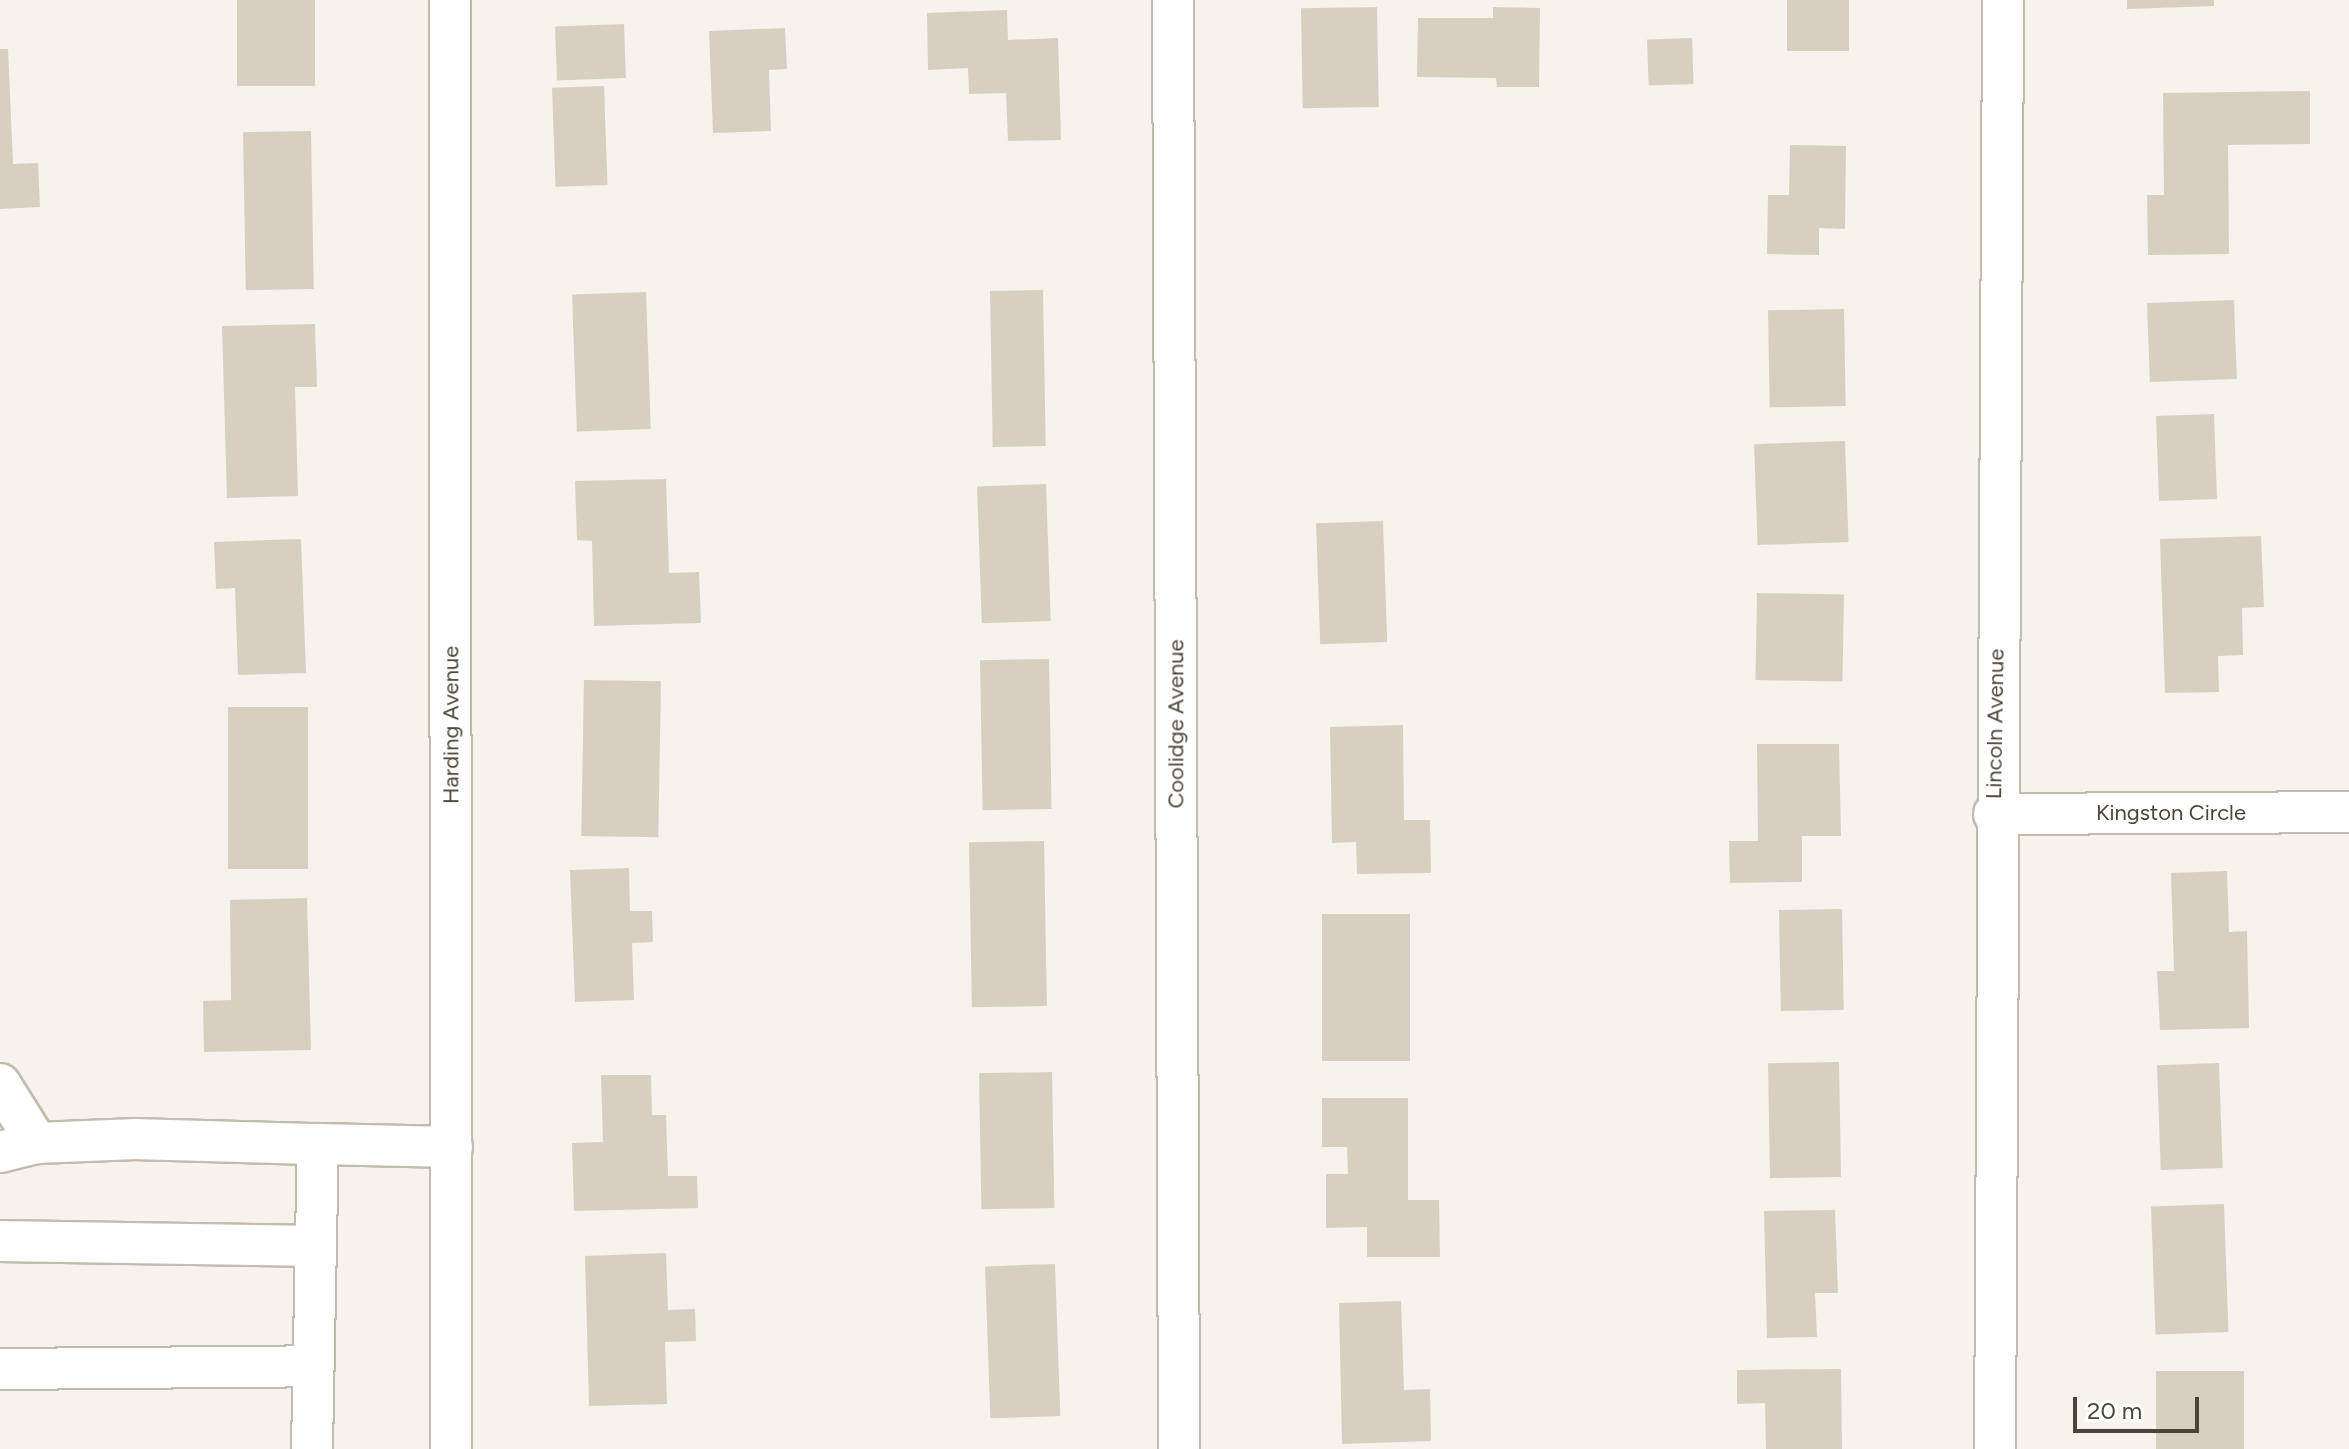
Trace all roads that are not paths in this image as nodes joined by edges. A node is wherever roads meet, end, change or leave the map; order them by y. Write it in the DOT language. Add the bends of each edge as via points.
graph roads {
  1 [pos="450,0"];
  2 [pos="1173,0"];
  3 [pos="2003,0"];
  4 [pos="2349,812"];
  5 [pos="1994,814"];
  6 [pos="0,1084"];
  7 [pos="318,1144"];
  8 [pos="18,1147"];
  9 [pos="452,1147"];
  10 [pos="0,1241"];
  11 [pos="316,1246"];
  12 [pos="313,1366"];
  13 [pos="0,1369"];
  14 [pos="312,1449"];
  15 [pos="451,1449"];
  16 [pos="1179,1449"];
  17 [pos="1995,1449"];
  1 -- 9 [label="street, Harding Avenue"];
  2 -- 16 [label="street, Coolidge Avenue"];
  3 -- 5 [label="street, Lincoln Avenue"];
  4 -- 5 [label="street, Kingston Circle"];
  5 -- 17 [label="street, Lincoln Avenue"];
  6 -- 8 [label="street"];
  7 -- 8 [label="street"];
  7 -- 9 [label="street"];
  7 -- 11 [label="street"];
  9 -- 15 [label="street, Harding Avenue"];
  10 -- 11 [label="street"];
  11 -- 12 [label="street"];
  12 -- 13 [label="street"];
  12 -- 14 [label="street"];
}
